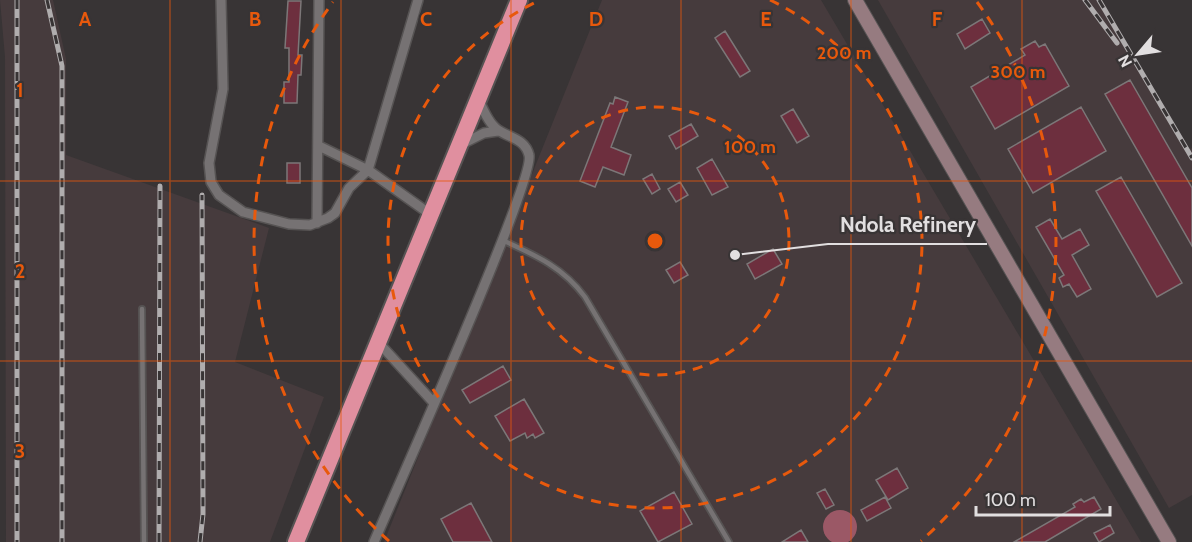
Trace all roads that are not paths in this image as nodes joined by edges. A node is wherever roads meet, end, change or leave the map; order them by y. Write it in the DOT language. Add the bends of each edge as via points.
graph roads {
  1 [pos="221,0"];
  2 [pos="319,0"];
  3 [pos="417,0"];
  4 [pos="519,0"];
  5 [pos="855,0"];
  6 [pos="478,98"];
  7 [pos="498,131"];
  8 [pos="320,146"];
  9 [pos="458,146"];
  10 [pos="368,170"];
  11 [pos="430,214"];
  12 [pos="318,223"];
  13 [pos="502,240"];
  14 [pos="142,309"];
  15 [pos="378,342"];
  16 [pos="433,402"];
  17 [pos="144,542"];
  18 [pos="296,542"];
  19 [pos="374,542"];
  20 [pos="729,542"];
  21 [pos="1169,542"];
  1 -- 12 [label="street" via="223,89 209,163 214,189 243,212 299,226"];
  2 -- 8 [label="street"];
  3 -- 10 [label="street"];
  4 -- 6 [label="highway"];
  5 -- 21 [label="street"];
  6 -- 7 [label="street"];
  6 -- 9 [label="highway"];
  7 -- 9 [label="street" via="484,133"];
  7 -- 13 [label="street" via="519,140 529,155 530,166"];
  8 -- 10 [label="street"];
  8 -- 12 [label="street"];
  9 -- 11 [label="highway"];
  10 -- 11 [label="street"];
  10 -- 12 [label="street" via="349,188 335,213"];
  11 -- 15 [label="highway"];
  13 -- 16 [label="street"];
  13 -- 20 [label="lane" via="553,264 580,290"];
  14 -- 17 [label="lane"];
  15 -- 16 [label="street"];
  15 -- 18 [label="highway"];
  16 -- 19 [label="street"];
}
